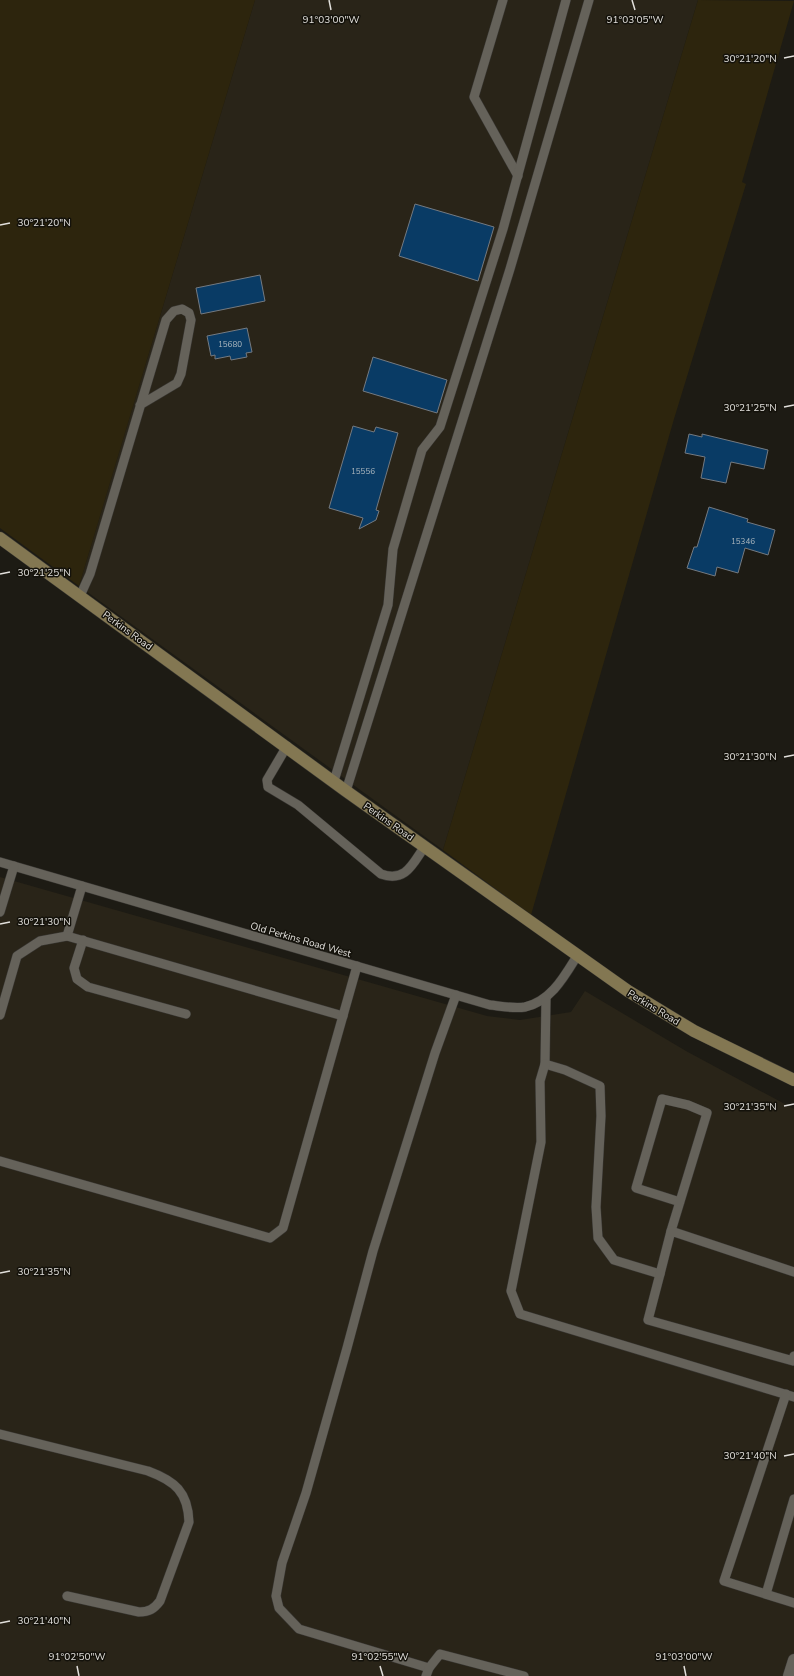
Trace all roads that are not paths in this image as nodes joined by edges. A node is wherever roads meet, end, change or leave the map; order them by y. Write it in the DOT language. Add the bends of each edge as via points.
graph roads {
  1 [pos="503,0"];
  2 [pos="566,0"];
  3 [pos="589,0"];
  4 [pos="518,176"];
  5 [pos="140,404"];
  6 [pos="0,538"];
  7 [pos="80,596"];
  8 [pos="287,746"];
  9 [pos="334,781"];
  10 [pos="346,791"];
  11 [pos="425,846"];
  12 [pos="0,862"];
  13 [pos="14,866"];
  14 [pos="82,886"];
  15 [pos="0,912"];
  16 [pos="67,936"];
  17 [pos="83,940"];
  18 [pos="577,956"];
  19 [pos="357,966"];
  20 [pos="456,995"];
  21 [pos="546,998"];
  22 [pos="186,1014"];
  23 [pos="0,1015"];
  24 [pos="343,1016"];
  25 [pos="545,1064"];
  26 [pos="794,1080"];
  27 [pos="0,1161"];
  28 [pos="680,1202"];
  29 [pos="671,1231"];
  30 [pos="794,1272"];
  31 [pos="660,1274"];
  32 [pos="794,1356"];
  33 [pos="790,1396"];
  34 [pos="0,1434"];
  35 [pos="794,1499"];
  36 [pos="766,1594"];
  37 [pos="67,1596"];
  38 [pos="794,1603"];
  39 [pos="794,1660"];
  40 [pos="428,1672"];
  41 [pos="506,1674"];
  42 [pos="524,1676"];
  43 [pos="789,1676"];
  1 -- 4 [label="lane" via="474,97"];
  2 -- 4 [label="lane"];
  3 -- 10 [label="lane" via="510,268"];
  4 -- 9 [label="lane" via="440,427 422,450 393,549 388,606"];
  5 -- 5 [label="lane" via="166,320 174,311 182,309 189,313 191,320 181,374 177,383"];
  5 -- 7 [label="lane" via="90,574"];
  6 -- 7 [label="main road, Perkins Road"];
  7 -- 8 [label="main road, Perkins Road"];
  8 -- 9 [label="main road, Perkins Road"];
  8 -- 11 [label="lane" via="267,780 268,787 298,805 381,874 397,877 405,873"];
  9 -- 10 [label="main road, Perkins Road"];
  10 -- 11 [label="main road, Perkins Road"];
  11 -- 18 [label="main road, Perkins Road"];
  12 -- 13 [label="lane, Old Perkins Road West"];
  13 -- 14 [label="lane, Old Perkins Road West"];
  13 -- 15 [label="lane"];
  14 -- 16 [label="lane"];
  14 -- 19 [label="lane, Old Perkins Road West"];
  16 -- 17 [label="lane"];
  16 -- 23 [label="lane" via="40,941 17,956"];
  17 -- 22 [label="lane" via="74,968 77,980 88,987"];
  17 -- 24 [label="lane"];
  18 -- 21 [label="lane, Old Perkins Road West" via="562,980"];
  18 -- 26 [label="main road, Perkins Road" via="694,1031"];
  19 -- 20 [label="lane, Old Perkins Road West"];
  19 -- 24 [label="lane"];
  20 -- 21 [label="lane, Old Perkins Road West" via="490,1005 524,1007"];
  20 -- 40 [label="lane" via="435,1053 373,1251 306,1493 282,1563 276,1596 279,1608 298,1629"];
  21 -- 25 [label="lane"];
  24 -- 27 [label="lane" via="283,1228 270,1238"];
  25 -- 31 [label="lane" via="566,1070 600,1086 596,1207 598,1238 614,1260"];
  25 -- 33 [label="lane" via="540,1081 541,1142 512,1291 520,1314"];
  28 -- 28 [label="lane" via="707,1112 662,1099 636,1188"];
  28 -- 29 [label="lane"];
  29 -- 30 [label="lane"];
  29 -- 31 [label="lane"];
  31 -- 32 [label="lane" via="648,1320 793,1361"];
  33 -- 36 [label="lane" via="724,1581"];
  34 -- 37 [label="lane" via="148,1471 162,1476 175,1485 185,1498 189,1522 160,1601 154,1608 139,1612"];
  35 -- 36 [label="lane"];
  36 -- 38 [label="lane"];
  39 -- 43 [label="street"];
  40 -- 41 [label="lane" via="440,1654"];
  41 -- 42 [label="lane"];
}
